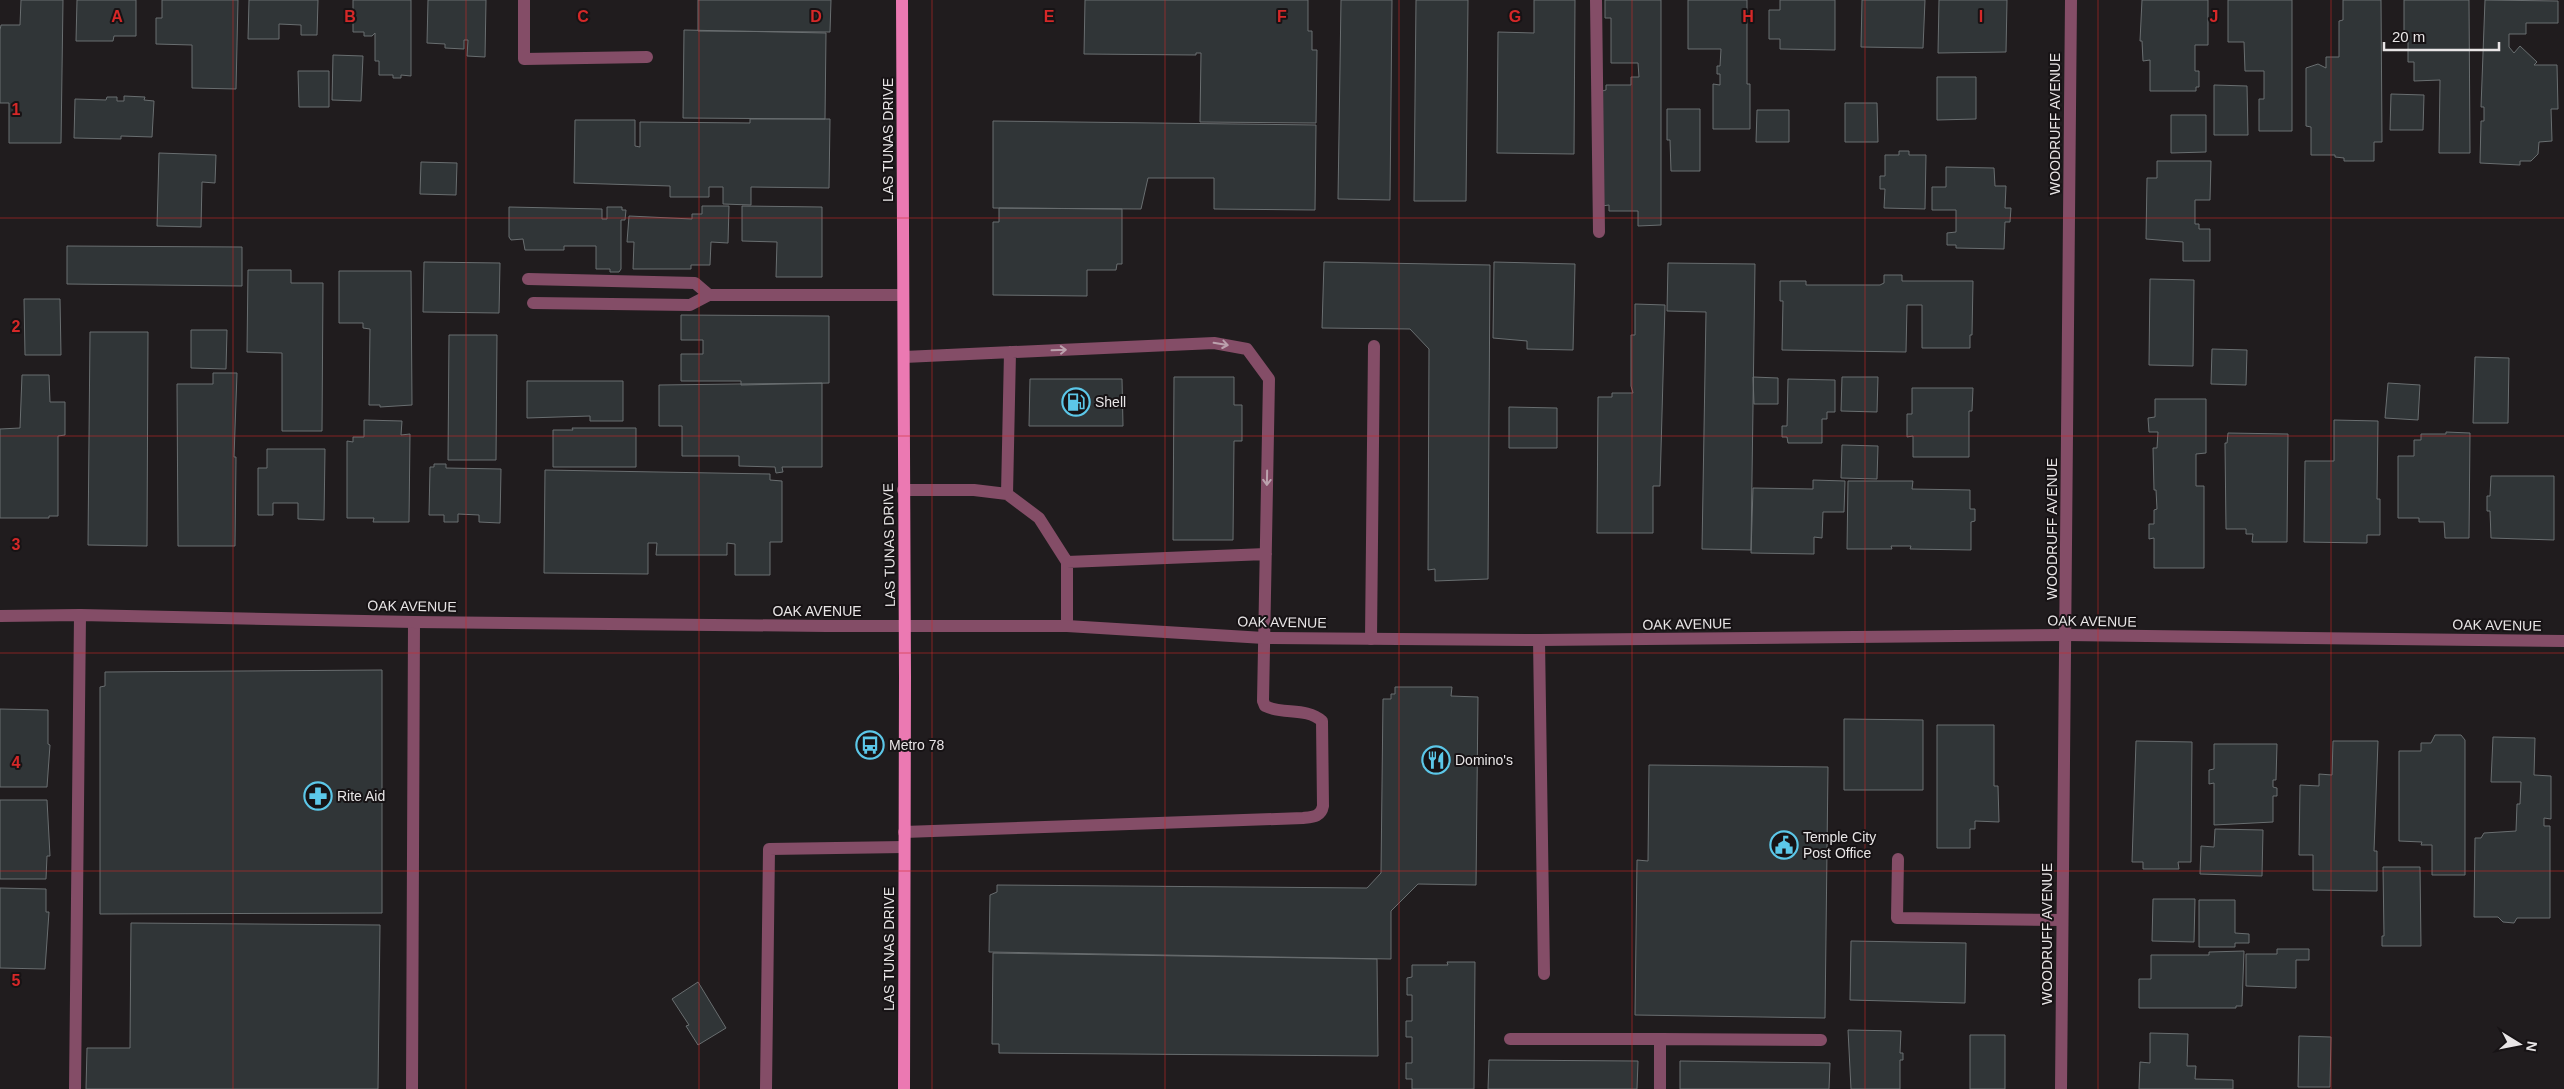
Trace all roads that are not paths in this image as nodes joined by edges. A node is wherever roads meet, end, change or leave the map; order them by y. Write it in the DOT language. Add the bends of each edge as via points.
graph roads {
  1 [pos="524,0"];
  2 [pos="902,0"];
  3 [pos="1596,0"];
  4 [pos="2071,0"];
  5 [pos="648,57"];
  6 [pos="1600,232"];
  7 [pos="528,279"];
  8 [pos="904,295"];
  9 [pos="709,296"];
  10 [pos="533,303"];
  11 [pos="1374,346"];
  12 [pos="1010,352"];
  13 [pos="904,357"];
  14 [pos="903,490"];
  15 [pos="1007,494"];
  16 [pos="1266,554"];
  17 [pos="1067,562"];
  18 [pos="80,615"];
  19 [pos="0,616"];
  20 [pos="414,622"];
  21 [pos="905,626"];
  22 [pos="1066,626"];
  23 [pos="2066,635"];
  24 [pos="1264,638"];
  25 [pos="1371,639"];
  26 [pos="1539,640"];
  27 [pos="2564,640"];
  28 [pos="904,832"];
  29 [pos="904,847"];
  30 [pos="1898,859"];
  31 [pos="2062,920"];
  32 [pos="1544,974"];
  33 [pos="1510,1039"];
  34 [pos="1660,1040"];
  35 [pos="1821,1040"];
  36 [pos="75,1089"];
  37 [pos="412,1089"];
  38 [pos="766,1089"];
  39 [pos="904,1089"];
  40 [pos="1660,1089"];
  41 [pos="2062,1089"];
  1 -- 5 [label="street" via="524,59"];
  2 -- 8 [label="main road, LAS TUNAS DRIVE"];
  3 -- 6 [label="street"];
  4 -- 23 [label="street, WOODRUFF AVENUE"];
  7 -- 9 [label="street" via="695,283"];
  8 -- 9 [label="street"];
  8 -- 13 [label="main road, LAS TUNAS DRIVE"];
  9 -- 10 [label="street" via="690,304"];
  11 -- 25 [label="street"];
  12 -- 13 [label="street"];
  12 -- 15 [label="street"];
  12 -- 16 [label="street, one-way" via="1214,343 1246,349 1269,379"];
  13 -- 14 [label="main road, LAS TUNAS DRIVE"];
  14 -- 15 [label="street" via="974,490"];
  14 -- 21 [label="main road, LAS TUNAS DRIVE"];
  15 -- 17 [label="street" via="1039,518"];
  16 -- 17 [label="street"];
  16 -- 24 [label="street"];
  17 -- 22 [label="street"];
  18 -- 19 [label="street, OAK AVENUE"];
  18 -- 20 [label="street, OAK AVENUE"];
  18 -- 36 [label="street"];
  20 -- 21 [label="street, OAK AVENUE"];
  20 -- 37 [label="street"];
  21 -- 22 [label="street, OAK AVENUE"];
  21 -- 28 [label="main road, LAS TUNAS DRIVE"];
  22 -- 24 [label="street, OAK AVENUE"];
  23 -- 26 [label="street, OAK AVENUE"];
  23 -- 27 [label="street, OAK AVENUE"];
  23 -- 31 [label="street, WOODRUFF AVENUE"];
  24 -- 25 [label="street, OAK AVENUE"];
  24 -- 28 [label="street" via="1265,706 1273,710 1311,714 1322,721 1323,806 1317,816"];
  25 -- 26 [label="street, OAK AVENUE"];
  26 -- 32 [label="street"];
  28 -- 29 [label="main road, LAS TUNAS DRIVE"];
  29 -- 38 [label="street" via="769,849"];
  29 -- 39 [label="main road, LAS TUNAS DRIVE"];
  30 -- 31 [label="street" via="1897,918"];
  31 -- 41 [label="street, WOODRUFF AVENUE"];
  33 -- 34 [label="street"];
  34 -- 35 [label="street"];
  34 -- 40 [label="street"];
}
